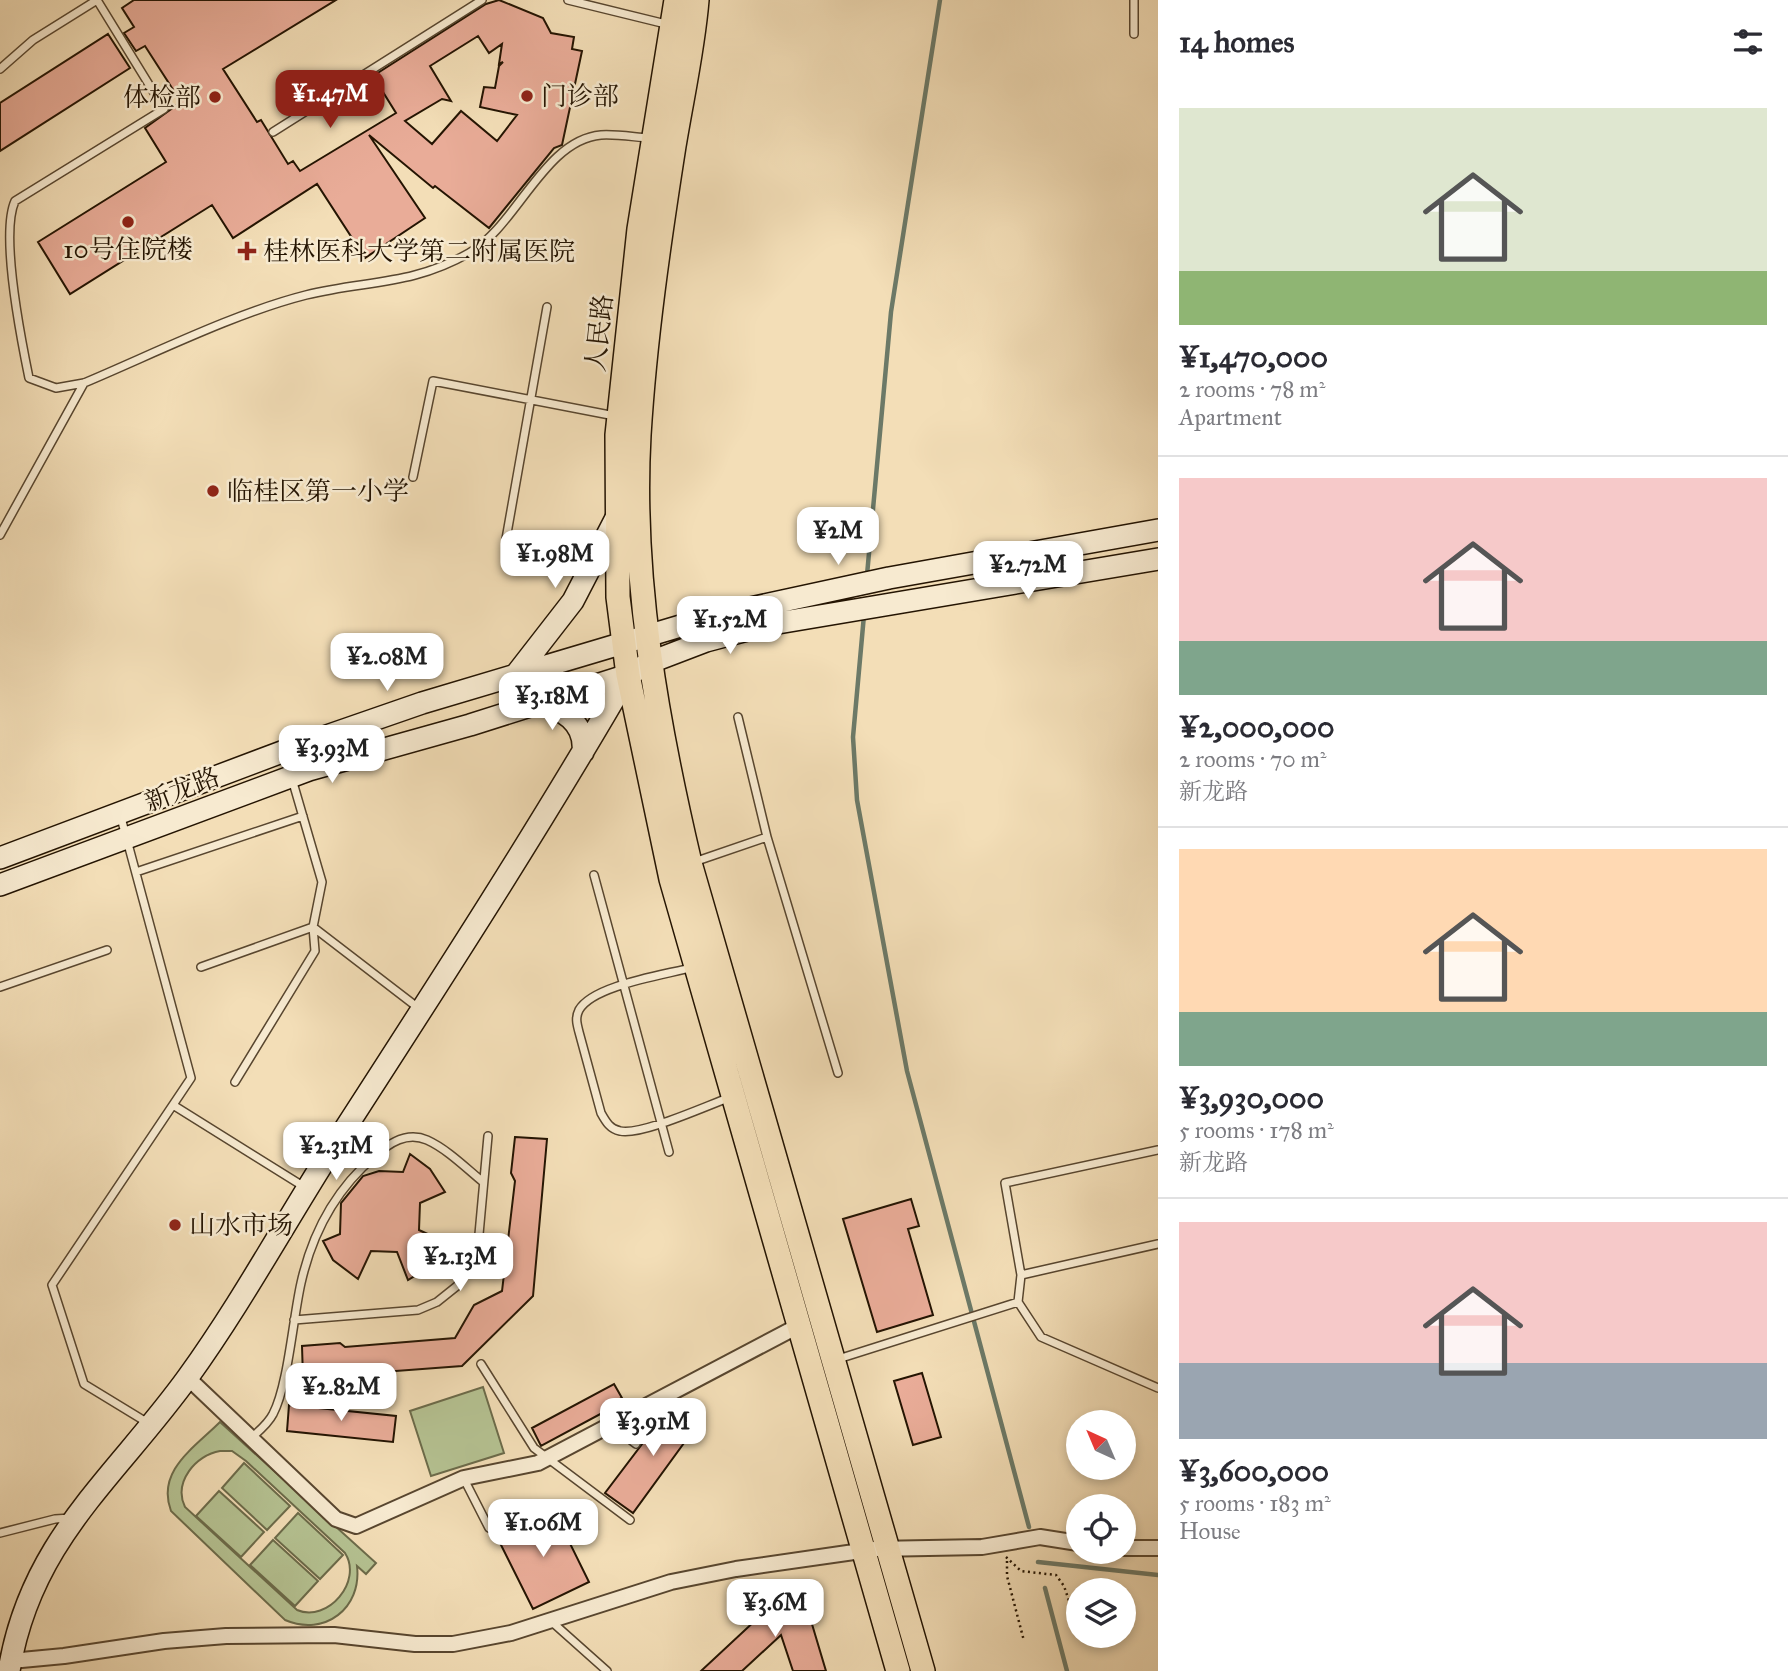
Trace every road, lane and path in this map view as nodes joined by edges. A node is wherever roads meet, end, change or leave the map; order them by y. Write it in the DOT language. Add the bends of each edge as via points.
graph roads {
  1 [pos="97,0"];
  2 [pos="482,0"];
  3 [pos="568,0"];
  4 [pos="676,0"];
  5 [pos="697,0"];
  6 [pos="1133,0"];
  7 [pos="684,28"];
  8 [pos="1134,34"];
  9 [pos="0,69"];
  10 [pos="273,132"];
  11 [pos="664,140"];
  12 [pos="547,307"];
  13 [pos="84,383"];
  14 [pos="531,401"];
  15 [pos="629,418"];
  16 [pos="413,477"];
  17 [pos="618,514"];
  18 [pos="1158,530"];
  19 [pos="0,535"];
  20 [pos="506,539"];
  21 [pos="1158,559"];
  22 [pos="649,637"];
  23 [pos="625,644"];
  24 [pos="651,662"];
  25 [pos="628,675"];
  26 [pos="513,678"];
  27 [pos="535,703"];
  28 [pos="738,717"];
  29 [pos="284,751"];
  30 [pos="583,752"];
  31 [pos="291,777"];
  32 [pos="120,813"];
  33 [pos="303,816"];
  34 [pos="767,837"];
  35 [pos="127,840"];
  36 [pos="0,858"];
  37 [pos="690,863"];
  38 [pos="136,872"];
  39 [pos="594,876"];
  40 [pos="0,885"];
  41 [pos="313,927"];
  42 [pos="107,950"];
  43 [pos="697,966"];
  44 [pos="201,967"];
  45 [pos="624,986"];
  46 [pos="0,987"];
  47 [pos="421,1010"];
  48 [pos="838,1073"];
  49 [pos="235,1082"];
  50 [pos="735,1096"];
  51 [pos="173,1105"];
  52 [pos="661,1122"];
  53 [pos="488,1136"];
  54 [pos="1158,1150"];
  55 [pos="669,1152"];
  56 [pos="483,1182"];
  57 [pos="307,1189"];
  58 [pos="1158,1244"];
  59 [pos="1021,1275"];
  60 [pos="1018,1302"];
  61 [pos="294,1320"];
  62 [pos="800,1325"];
  63 [pos="834,1361"];
  64 [pos="481,1364"];
  65 [pos="188,1378"];
  66 [pos="1158,1388"];
  67 [pos="149,1424"];
  68 [pos="611,1425"];
  69 [pos="251,1438"];
  70 [pos="636,1444"];
  71 [pos="547,1458"];
  72 [pos="464,1478"];
  73 [pos="72,1518"];
  74 [pos="629,1520"];
  75 [pos="489,1528"];
  76 [pos="0,1533"];
  77 [pos="1066,1541"];
  78 [pos="1000,1545"];
  79 [pos="1136,1548"];
  80 [pos="1158,1548"];
  81 [pos="886,1549"];
  82 [pos="861,1551"];
  83 [pos="1007,1561"];
  84 [pos="1066,1594"];
  85 [pos="552,1622"];
  86 [pos="1024,1641"];
  87 [pos="10,1666"];
  88 [pos="607,1671"];
  89 [pos="898,1671"];
  90 [pos="923,1671"];
  1 -- 9 [label="lane" via="33,40"];
  1 -- 13 [label="lane" via="164,109 15,201 8,212 7,259 29,379 56,388"];
  2 -- 10 [label="lane"];
  3 -- 7 [label="lane"];
  4 -- 7 [label="main road, 人民路"];
  5 -- 7 [label="main road, 人民路"];
  6 -- 8 [label="lane"];
  7 -- 11 [label="main road, 人民路"];
  11 -- 13 [label="lane" via="600,135 580,142 551,164 492,237 437,270 400,281 305,296"];
  11 -- 15 [label="main road, 人民路" via="655,271"];
  12 -- 14 [label="lane"];
  13 -- 19 [label="lane"];
  14 -- 15 [label="lane"];
  14 -- 16 [label="lane" via="433,381"];
  14 -- 20 [label="lane"];
  15 -- 17 [label="main road, 人民路"];
  15 -- 22 [label="main road, 人民路" via="640,595"];
  17 -- 23 [label="main road, 人民路" via="618,597"];
  17 -- 26 [label="main road" via="573,601"];
  18 -- 22 [label="main road, 新龙路" via="795,597"];
  21 -- 24 [label="main road, 新龙路" via="801,619 706,641"];
  22 -- 23 [label="main road, 新龙路"];
  22 -- 24 [label="main road, 人民路"];
  23 -- 25 [label="main road, 人民路"];
  23 -- 26 [label="main road, 新龙路"];
  24 -- 25 [label="main road, 新龙路"];
  24 -- 37 [label="main road, 人民路"];
  25 -- 27 [label="main road, 新龙路"];
  25 -- 30 [label="main road"];
  25 -- 43 [label="main road, 人民路" via="671,879"];
  26 -- 29 [label="main road, 新龙路"];
  27 -- 30 [label="main road" via="553,707 575,721 584,739"];
  27 -- 31 [label="main road, 新龙路"];
  28 -- 34 [label="lane"];
  29 -- 31 [label="lane"];
  29 -- 32 [label="main road, 新龙路"];
  30 -- 47 [label="main road"];
  31 -- 33 [label="lane"];
  31 -- 35 [label="main road, 新龙路"];
  32 -- 35 [label="lane"];
  32 -- 36 [label="main road, 新龙路"];
  33 -- 38 [label="lane"];
  33 -- 41 [label="lane" via="322,882"];
  34 -- 37 [label="lane"];
  34 -- 48 [label="lane"];
  35 -- 38 [label="lane"];
  35 -- 40 [label="main road, 新龙路"];
  37 -- 63 [label="main road, 人民路"];
  38 -- 51 [label="lane" via="191,1079"];
  39 -- 45 [label="lane"];
  41 -- 44 [label="lane"];
  41 -- 47 [label="lane"];
  41 -- 49 [label="lane" via="315,951"];
  42 -- 46 [label="lane"];
  43 -- 45 [label="lane"];
  43 -- 50 [label="main road, 人民路"];
  45 -- 52 [label="lane"];
  45 -- 52 [label="lane" via="588,999 577,1015 579,1032 606,1122 628,1132"];
  47 -- 57 [label="main road"];
  50 -- 52 [label="lane"];
  50 -- 62 [label="main road, 人民路"];
  51 -- 57 [label="lane"];
  51 -- 67 [label="lane" via="52,1285 84,1384"];
  52 -- 55 [label="lane"];
  53 -- 56 [label="lane"];
  54 -- 59 [label="lane" via="1005,1183"];
  56 -- 61 [label="lane" via="477,1256 448,1294 418,1310"];
  56 -- 61 [label="lane" via="427,1140 411,1136 384,1148 354,1176 331,1207 311,1249"];
  57 -- 65 [label="main road"];
  58 -- 59 [label="lane"];
  59 -- 60 [label="lane"];
  60 -- 63 [label="lane"];
  60 -- 66 [label="lane" via="1041,1337"];
  61 -- 69 [label="lane" via="277,1405"];
  62 -- 68 [label="street"];
  62 -- 82 [label="main road, 人民路"];
  63 -- 81 [label="main road, 人民路"];
  64 -- 71 [label="lane" via="534,1448"];
  65 -- 67 [label="main road"];
  65 -- 69 [label="street"];
  67 -- 73 [label="main road"];
  68 -- 70 [label="lane"];
  68 -- 71 [label="street"];
  69 -- 72 [label="street" via="336,1519 356,1526"];
  71 -- 72 [label="street" via="530,1466"];
  71 -- 74 [label="lane"];
  72 -- 75 [label="lane"];
  73 -- 76 [label="lane"];
  73 -- 87 [label="main road" via="27,1600"];
  77 -- 78 [label="street" via="1040,1537"];
  78 -- 81 [label="street"];
  78 -- 83 [label="path"];
  79 -- 80 [label="street"];
  81 -- 82 [label="street"];
  81 -- 90 [label="main road, 人民路"];
  82 -- 85 [label="street" via="696,1576"];
  82 -- 89 [label="main road, 人民路"];
  83 -- 84 [label="path" via="1024,1572 1056,1576"];
  83 -- 86 [label="path"];
  85 -- 87 [label="street" via="453,1644 334,1635 226,1636"];
  85 -- 88 [label="lane"];
}
